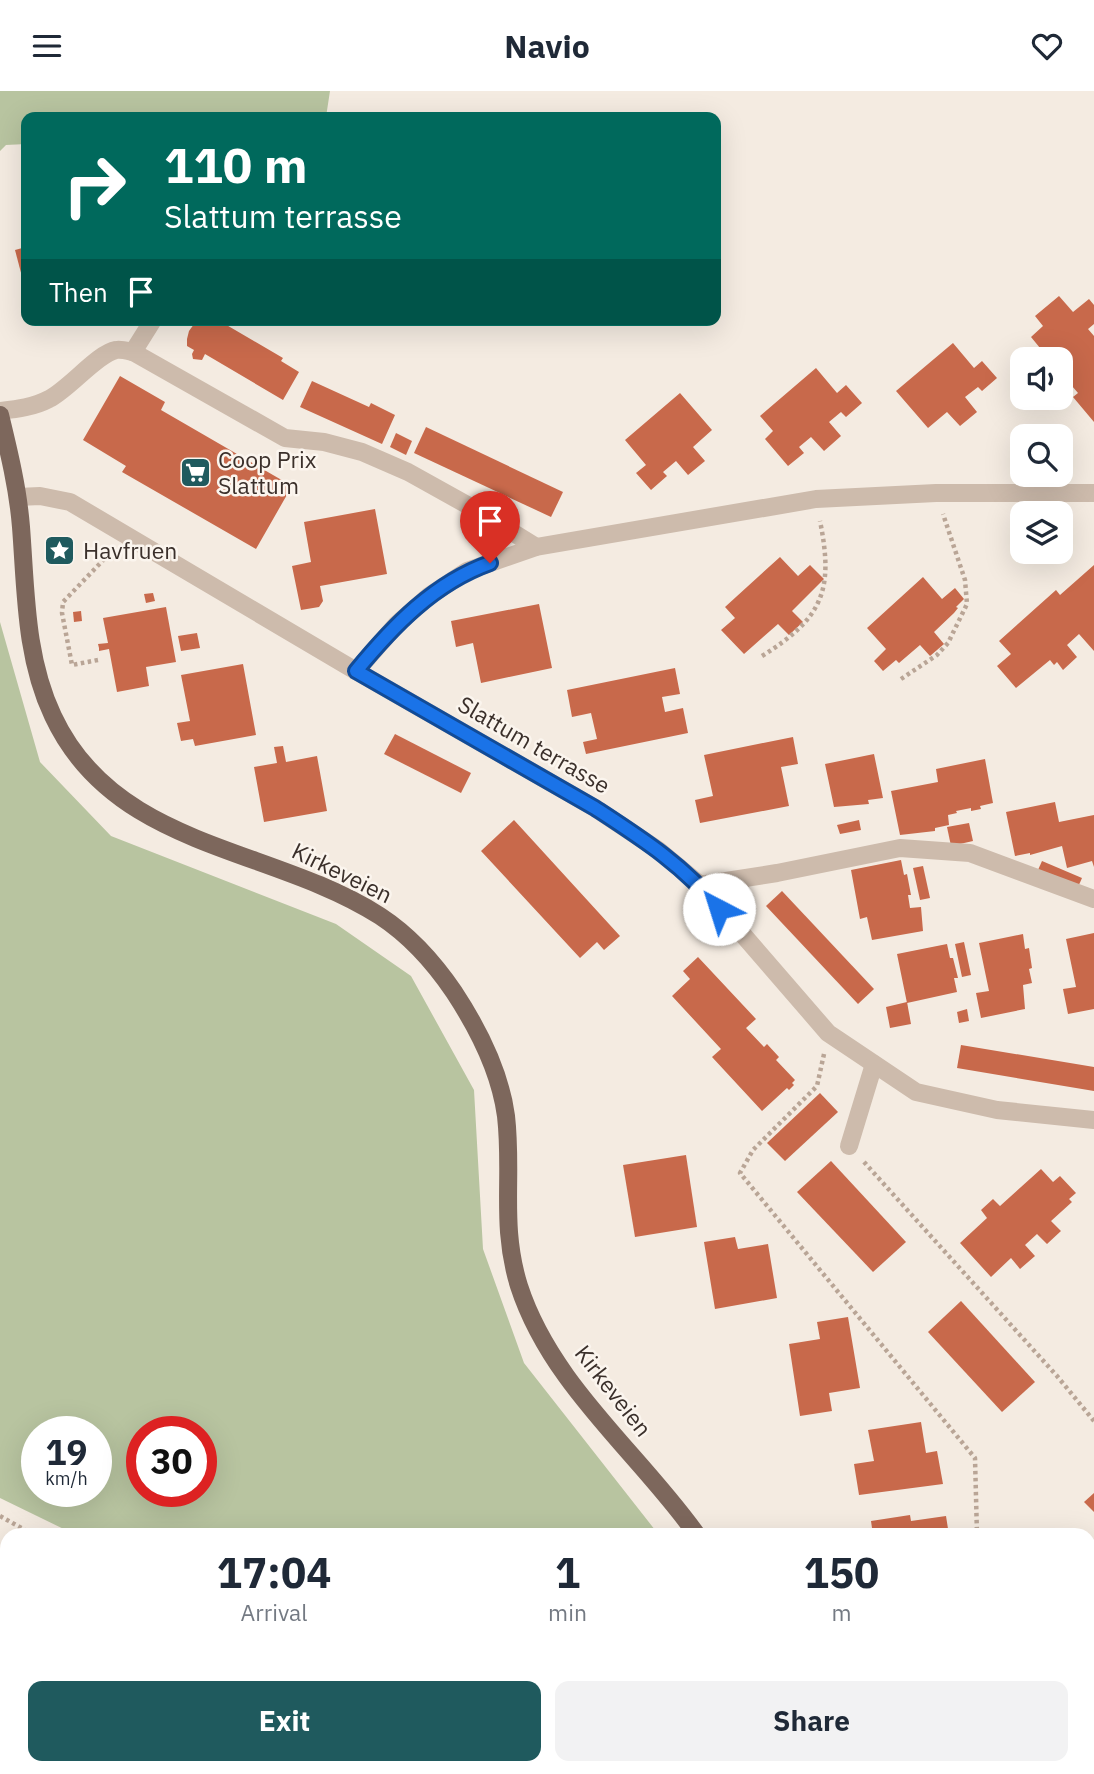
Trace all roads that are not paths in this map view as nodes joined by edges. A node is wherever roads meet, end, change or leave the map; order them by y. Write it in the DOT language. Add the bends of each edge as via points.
graph roads {
  1 [pos="149,326"];
  2 [pos="133,352"];
  3 [pos="0,413"];
  4 [pos="1094,493"];
  5 [pos="18,497"];
  6 [pos="536,547"];
  7 [pos="356,671"];
  8 [pos="700,885"];
  9 [pos="1094,899"];
  10 [pos="874,1064"];
  11 [pos="1094,1120"];
  12 [pos="849,1146"];
  13 [pos="691,1528"];
  1 -- 2 [label="street"];
  2 -- 3 [label="street" via="115,350 48,400"];
  2 -- 6 [label="street" via="285,438 362,451 408,472"];
  3 -- 5 [label="main road, Kirkeveien"];
  4 -- 6 [label="street" via="816,499"];
  5 -- 7 [label="street, Slattum terrasse" via="70,502"];
  5 -- 13 [label="main road, Kirkeveien" via="27,615 37,671 60,732 87,768 121,799 163,825 293,874 383,918 420,950 451,988 487,1051 503,1098 508,1141 508,1242 530,1313 573,1384"];
  6 -- 7 [label="street" via="467,571 429,596"];
  7 -- 8 [label="street, Slattum terrasse" via="595,808"];
  8 -- 9 [label="street" via="900,848 970,853"];
  8 -- 10 [label="street, Slattum terrasse" via="828,1033"];
  10 -- 11 [label="street, Slattum terrasse" via="916,1092 997,1110"];
  10 -- 12 [label="street"];
}
